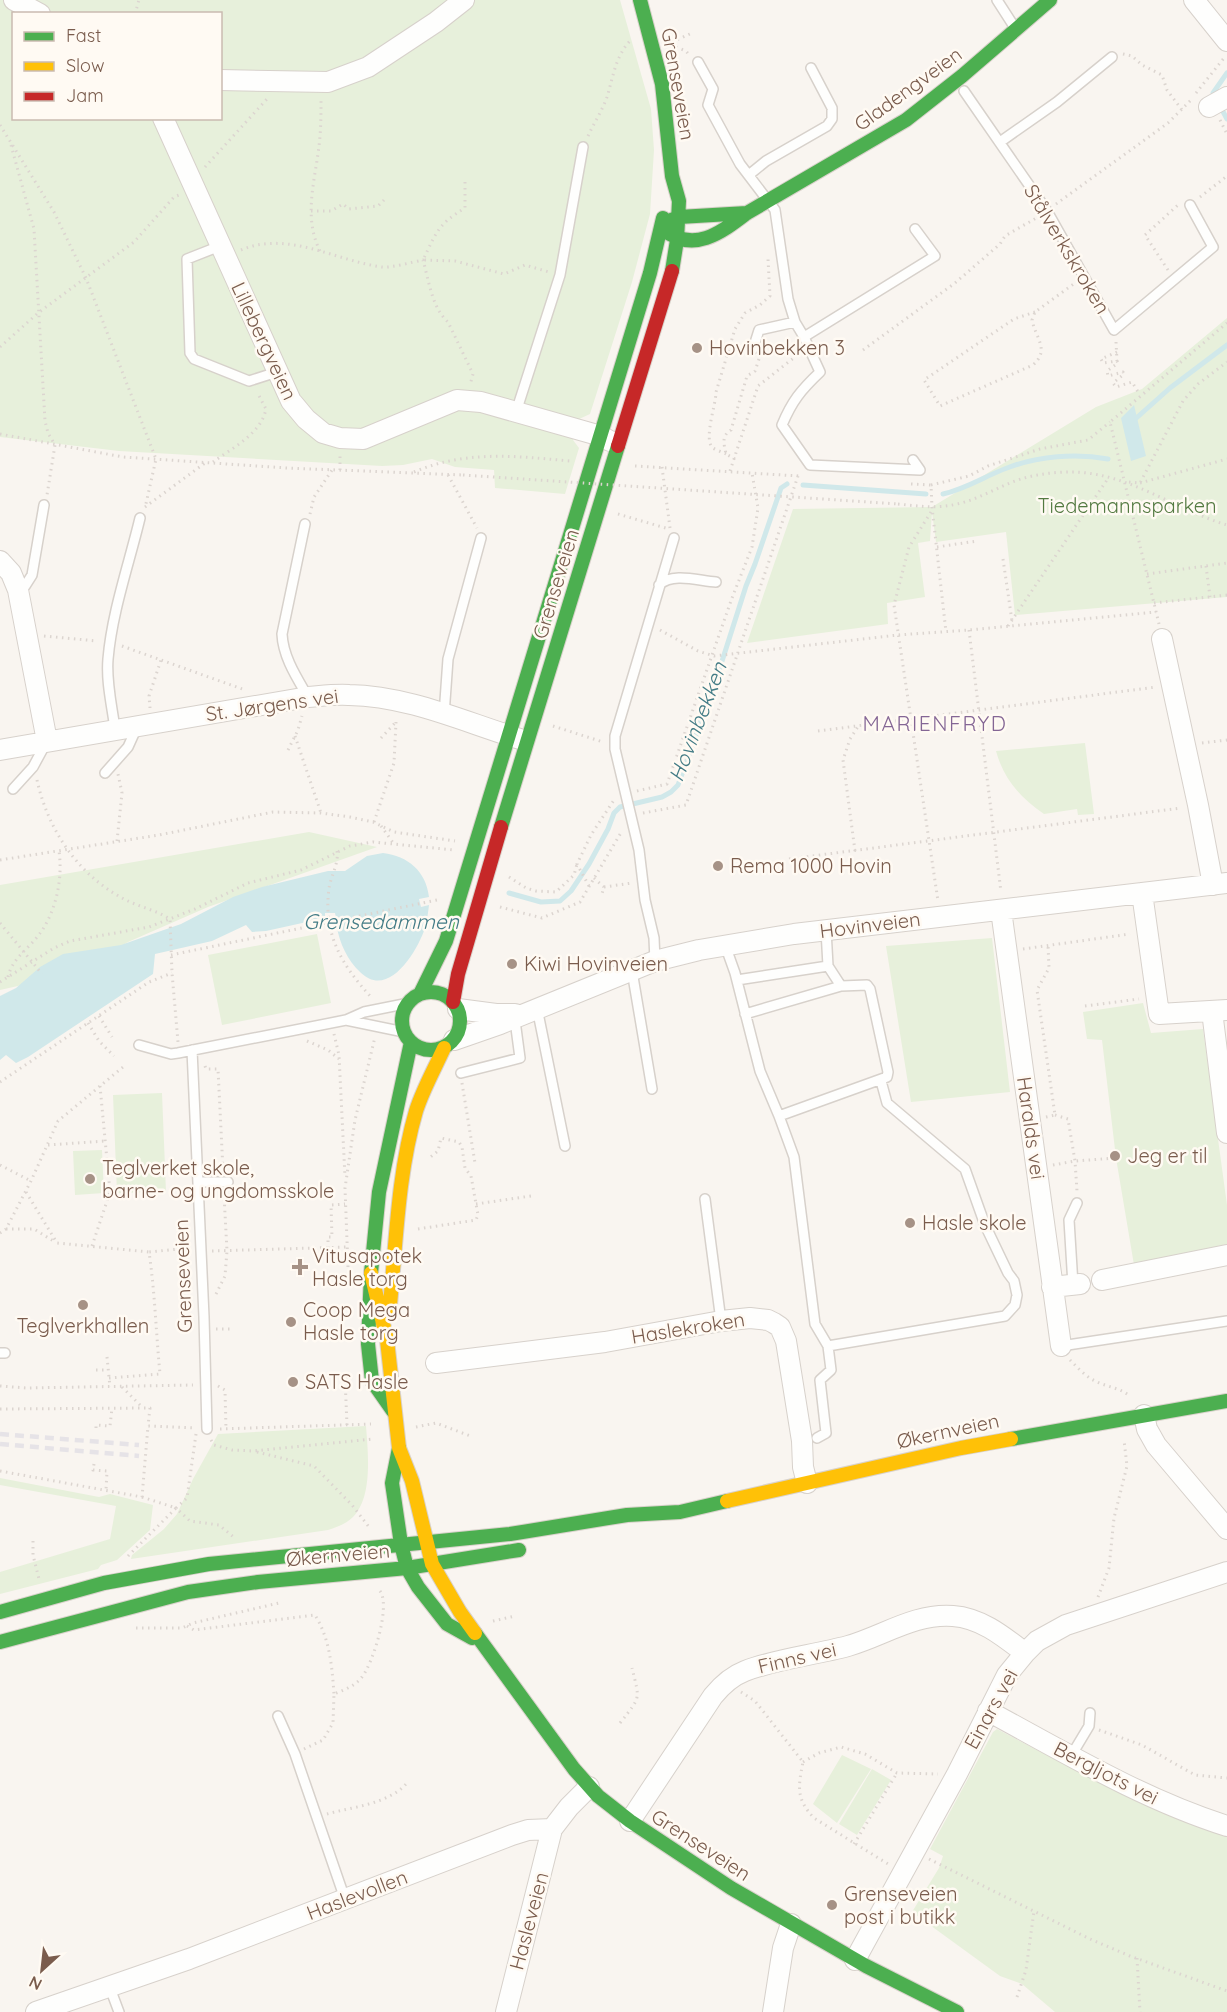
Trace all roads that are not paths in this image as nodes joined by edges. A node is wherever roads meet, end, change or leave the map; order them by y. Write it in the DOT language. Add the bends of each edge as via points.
graph roads {
  1 [pos="14,0"];
  2 [pos="464,0"];
  3 [pos="640,0"];
  4 [pos="997,0"];
  5 [pos="1050,0"];
  6 [pos="1194,0"];
  7 [pos="36,12"];
  8 [pos="1016,30"];
  9 [pos="1227,41"];
  10 [pos="1112,57"];
  11 [pos="699,62"];
  12 [pos="811,68"];
  13 [pos="222,80"];
  14 [pos="964,91"];
  15 [pos="164,120"];
  16 [pos="1000,142"];
  17 [pos="583,147"];
  18 [pos="750,174"];
  19 [pos="672,176"];
  20 [pos="770,201"];
  21 [pos="1191,205"];
  22 [pos="747,213"];
  23 [pos="679,217"];
  24 [pos="662,228"];
  25 [pos="915,229"];
  26 [pos="677,240"];
  27 [pos="223,252"];
  28 [pos="795,322"];
  29 [pos="804,338"];
  30 [pos="753,349"];
  31 [pos="277,372"];
  32 [pos="516,412"];
  33 [pos="601,436"];
  34 [pos="617,450"];
  35 [pos="913,460"];
  36 [pos="44,505"];
  37 [pos="140,518"];
  38 [pos="305,524"];
  39 [pos="672,534"];
  40 [pos="481,538"];
  41 [pos="0,561"];
  42 [pos="716,582"];
  43 [pos="659,585"];
  44 [pos="18,590"];
  45 [pos="1162,639"];
  46 [pos="308,697"];
  47 [pos="444,715"];
  48 [pos="144,719"];
  49 [pos="116,729"];
  50 [pos="519,739"];
  51 [pos="46,741"];
  52 [pos="0,750"];
  53 [pos="105,773"];
  54 [pos="13,789"];
  55 [pos="1220,884"];
  56 [pos="1142,893"];
  57 [pos="645,900"];
  58 [pos="633,902"];
  59 [pos="1001,903"];
  60 [pos="826,930"];
  61 [pos="725,945"];
  62 [pos="655,961"];
  63 [pos="828,966"];
  64 [pos="632,971"];
  65 [pos="737,980"];
  66 [pos="841,986"];
  67 [pos="420,994"];
  68 [pos="409,1003"];
  69 [pos="455,1005"];
  70 [pos="1219,1010"];
  71 [pos="746,1014"];
  72 [pos="526,1016"];
  73 [pos="346,1020"];
  74 [pos="407,1037"];
  75 [pos="449,1044"];
  76 [pos="139,1045"];
  77 [pos="192,1050"];
  78 [pos="461,1073"];
  79 [pos="880,1081"];
  80 [pos="652,1089"];
  81 [pos="780,1116"];
  82 [pos="1227,1133"];
  83 [pos="565,1146"];
  84 [pos="198,1182"];
  85 [pos="226,1182"];
  86 [pos="705,1199"];
  87 [pos="1077,1203"];
  88 [pos="1227,1255"];
  89 [pos="371,1273"];
  90 [pos="1102,1280"];
  91 [pos="1077,1284"];
  92 [pos="1052,1287"];
  93 [pos="721,1321"];
  94 [pos="1227,1322"];
  95 [pos="387,1340"];
  96 [pos="828,1346"];
  97 [pos="1061,1346"];
  98 [pos="436,1363"];
  99 [pos="1227,1401"];
  100 [pos="395,1414"];
  101 [pos="1144,1415"];
  102 [pos="207,1429"];
  103 [pos="817,1438"];
  104 [pos="399,1448"];
  105 [pos="807,1484"];
  106 [pos="680,1512"];
  107 [pos="640,1527"];
  108 [pos="1227,1529"];
  109 [pos="426,1542"];
  110 [pos="401,1544"];
  111 [pos="534,1548"];
  112 [pos="432,1564"];
  113 [pos="407,1568"];
  114 [pos="1227,1572"];
  115 [pos="0,1612"];
  116 [pos="0,1642"];
  117 [pos="482,1642"];
  118 [pos="1025,1653"];
  119 [pos="988,1711"];
  120 [pos="1090,1713"];
  121 [pos="278,1716"];
  122 [pos="1071,1756"];
  123 [pos="589,1787"];
  124 [pos="630,1821"];
  125 [pos="1227,1826"];
  126 [pos="552,1829"];
  127 [pos="345,1899"];
  128 [pos="791,1924"];
  129 [pos="855,1960"];
  130 [pos="110,1988"];
  131 [pos="36,2012"];
  132 [pos="119,2012"];
  133 [pos="506,2012"];
  134 [pos="773,2012"];
  135 [pos="957,2012"];
  1 -- 7 [label="street"];
  2 -- 13 [label="street" via="368,67 328,82"];
  3 -- 19 [label="main road, Grenseveien" via="664,93"];
  4 -- 8 [label="lane"];
  5 -- 8 [label="main road, Gladengveien"];
  6 -- 9 [label="street"];
  8 -- 20 [label="main road, Gladengveien" via="906,120"];
  10 -- 16 [label="lane"];
  11 -- 18 [label="lane" via="714,89 708,105 740,164"];
  12 -- 18 [label="lane" via="832,108 832,119"];
  14 -- 16 [label="lane, Stålverkskroken"];
  15 -- 27 [label="street, Lillebergveien"];
  16 -- 21 [label="lane, Stålverkskroken" via="1047,211 1114,330 1213,247"];
  17 -- 32 [label="lane" via="560,275"];
  18 -- 20 [label="lane"];
  19 -- 23 [label="main road, Grenseveien"];
  19 -- 24 [label="main road, Grenseveien"];
  20 -- 22 [label="main road, Gladengveien"];
  20 -- 28 [label="lane" via="775,210"];
  22 -- 23 [label="main road, Gladengveien"];
  22 -- 26 [label="main road, Gladengveien" via="710,237"];
  23 -- 24 [label="main road, Gladengveien"];
  23 -- 26 [label="main road, Grenseveien"];
  24 -- 26 [label="main road"];
  24 -- 33 [label="main road, Grenseveien"];
  25 -- 29 [label="lane" via="935,256"];
  26 -- 34 [label="main road, Grenseveien" via="672,270"];
  27 -- 31 [label="street, Lillebergveien"];
  27 -- 31 [label="lane" via="187,259 190,353 194,359 249,381"];
  28 -- 29 [label="lane"];
  28 -- 30 [label="lane" via="759,330"];
  29 -- 35 [label="lane" via="820,372 800,391 782,425 810,465 920,470"];
  31 -- 32 [label="street, Lillebergveien" via="291,401 306,419 323,433 340,438 363,439 457,400"];
  32 -- 33 [label="street, Lillebergveien"];
  33 -- 34 [label="street, Lillebergveien"];
  33 -- 50 [label="main road, Grenseveien"];
  34 -- 50 [label="main road, Grenseveien"];
  36 -- 44 [label="lane" via="32,575"];
  37 -- 49 [label="lane" via="110,643 108,678"];
  38 -- 46 [label="lane" via="282,642"];
  39 -- 43 [label="lane"];
  40 -- 47 [label="lane" via="448,659"];
  41 -- 44 [label="street" via="11,573"];
  42 -- 43 [label="lane" via="673,578"];
  43 -- 57 [label="lane" via="615,736 639,850"];
  44 -- 51 [label="street"];
  45 -- 55 [label="street" via="1198,805"];
  46 -- 47 [label="street, St. Jørgens vei" via="349,694 383,698"];
  46 -- 48 [label="street, St. Jørgens vei"];
  47 -- 50 [label="street, St. Jørgens vei"];
  48 -- 49 [label="street, St. Jørgens vei"];
  48 -- 53 [label="lane"];
  49 -- 51 [label="street, St. Jørgens vei"];
  50 -- 67 [label="main road, Grenseveien" via="441,956"];
  50 -- 69 [label="main road, Grenseveien" via="465,946"];
  51 -- 52 [label="street, St. Jørgens vei"];
  51 -- 54 [label="lane" via="33,767"];
  55 -- 56 [label="street, Hovinveien"];
  56 -- 59 [label="street, Hovinveien"];
  56 -- 70 [label="street" via="1159,1014"];
  57 -- 58 [label="lane"];
  57 -- 62 [label="lane"];
  59 -- 60 [label="street, Hovinveien"];
  59 -- 92 [label="street, Haralds vei"];
  60 -- 61 [label="street, Hovinveien"];
  60 -- 63 [label="lane"];
  61 -- 62 [label="street, Hovinveien"];
  61 -- 65 [label="lane"];
  62 -- 64 [label="street, Hovinveien"];
  63 -- 65 [label="lane"];
  63 -- 66 [label="lane"];
  64 -- 72 [label="street, Hovinveien"];
  64 -- 80 [label="lane"];
  65 -- 71 [label="lane"];
  66 -- 71 [label="lane"];
  66 -- 79 [label="lane" via="867,985 870,989 888,1072"];
  67 -- 68 [label="main road"];
  67 -- 69 [label="main road" via="438,993"];
  68 -- 73 [label="lane" via="364,1012"];
  68 -- 74 [label="main road" via="402,1017"];
  69 -- 72 [label="street, Hovinveien"];
  69 -- 75 [label="main road" via="460,1025"];
  70 -- 82 [label="street"];
  71 -- 81 [label="lane" via="760,1071"];
  72 -- 75 [label="street, Hovinveien"];
  72 -- 78 [label="lane" via="520,1058"];
  72 -- 83 [label="lane"];
  73 -- 74 [label="lane"];
  73 -- 77 [label="lane"];
  74 -- 75 [label="main road" via="418,1048 427,1050"];
  74 -- 89 [label="main road, Grenseveien" via="379,1192"];
  75 -- 95 [label="main road, Grenseveien" via="417,1108 411,1130 400,1194"];
  76 -- 77 [label="lane" via="171,1054"];
  77 -- 84 [label="lane, Grenseveien"];
  79 -- 81 [label="lane"];
  79 -- 96 [label="lane" via="887,1103 965,1169 1017,1296 1005,1316"];
  81 -- 96 [label="lane" via="794,1157 815,1324"];
  84 -- 85 [label="lane"];
  84 -- 102 [label="lane, Grenseveien"];
  86 -- 93 [label="lane"];
  87 -- 91 [label="lane" via="1069,1220"];
  88 -- 90 [label="street"];
  89 -- 95 [label="main road, Grenseveien"];
  89 -- 100 [label="main road, Grenseveien" via="368,1344 372,1381"];
  91 -- 92 [label="street"];
  92 -- 97 [label="street, Haralds vei"];
  93 -- 98 [label="street, Haslekroken" via="605,1342"];
  93 -- 105 [label="street, Haslekroken" via="760,1318 780,1327 786,1341"];
  94 -- 97 [label="lane"];
  95 -- 100 [label="main road, Grenseveien"];
  96 -- 103 [label="lane" via="831,1370 820,1380 826,1433"];
  99 -- 101 [label="main road, Økernveien"];
  100 -- 104 [label="main road, Grenseveien"];
  101 -- 105 [label="main road, Økernveien" via="972,1446"];
  101 -- 108 [label="street" via="1156,1445"];
  104 -- 109 [label="main road, Grenseveien" via="412,1481"];
  104 -- 110 [label="main road, Grenseveien" via="392,1483"];
  105 -- 106 [label="main road, Økernveien"];
  106 -- 107 [label="main road, Økernveien"];
  106 -- 109 [label="main road, Økernveien" via="627,1515 510,1534"];
  109 -- 110 [label="main road, Økernveien"];
  109 -- 112 [label="main road, Grenseveien"];
  110 -- 113 [label="main road, Grenseveien"];
  110 -- 115 [label="main road, Økernveien" via="246,1559 148,1574"];
  111 -- 112 [label="main road, Økernveien"];
  112 -- 113 [label="main road, Økernveien"];
  112 -- 117 [label="main road, Grenseveien"];
  113 -- 116 [label="main road, Økernveien" via="188,1592"];
  113 -- 117 [label="main road, Grenseveien" via="447,1624"];
  114 -- 118 [label="street, Einars vei" via="1093,1615 1051,1632"];
  117 -- 123 [label="main road, Grenseveien"];
  118 -- 119 [label="street, Einars vei"];
  118 -- 124 [label="street, Finns vei" via="978,1622 939,1616 913,1621 846,1647 753,1668 727,1681 713,1696"];
  119 -- 122 [label="street, Bergljots vei"];
  119 -- 129 [label="street, Einars vei"];
  120 -- 122 [label="lane" via="1089,1726"];
  121 -- 127 [label="lane"];
  122 -- 125 [label="street, Bergljots vei" via="1144,1793"];
  123 -- 124 [label="main road, Grenseveien"];
  123 -- 126 [label="street"];
  124 -- 128 [label="main road, Grenseveien"];
  126 -- 127 [label="street, Haslevollen" via="512,1835"];
  126 -- 133 [label="street, Hasleveien"];
  127 -- 130 [label="street, Haslevollen"];
  128 -- 129 [label="main road, Grenseveien"];
  128 -- 134 [label="street" via="783,1948"];
  129 -- 135 [label="main road, Grenseveien"];
  130 -- 131 [label="street, Haslevollen"];
  130 -- 132 [label="lane"];
}
